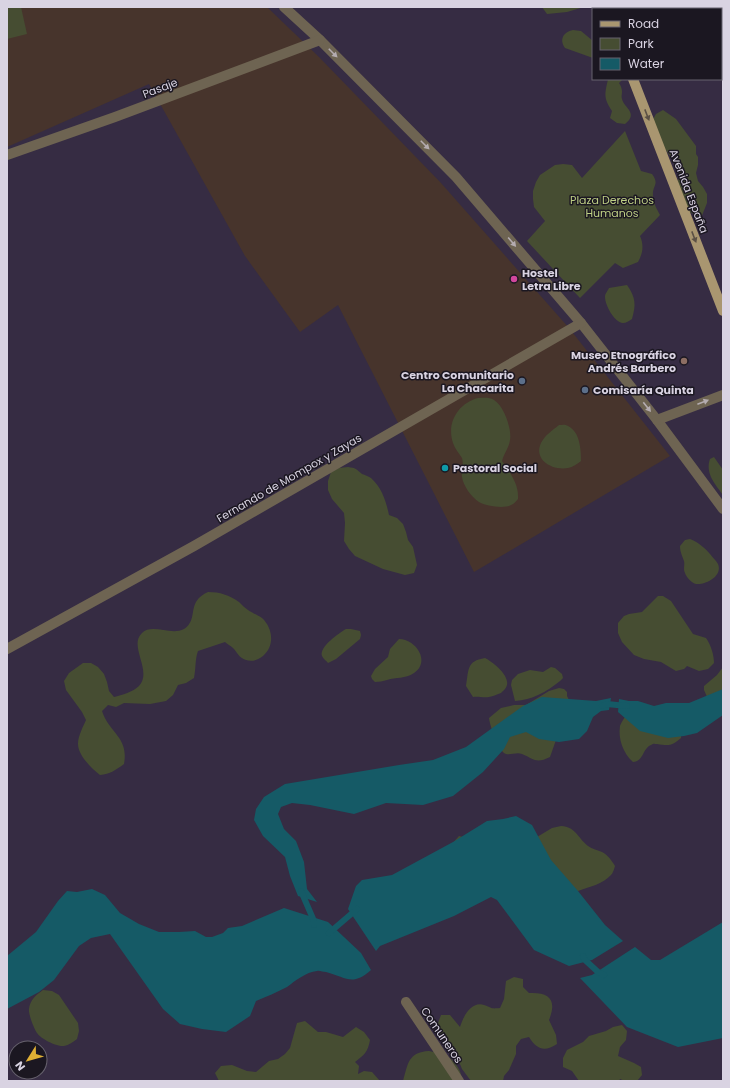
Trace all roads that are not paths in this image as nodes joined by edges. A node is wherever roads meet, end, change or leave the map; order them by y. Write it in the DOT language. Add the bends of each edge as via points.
graph roads {
  1 [pos="284,7"];
  2 [pos="320,40"];
  3 [pos="633,80"];
  4 [pos="7,155"];
  5 [pos="723,311"];
  6 [pos="581,324"];
  7 [pos="723,395"];
  8 [pos="657,420"];
  9 [pos="723,509"];
  10 [pos="7,649"];
  11 [pos="406,1002"];
  12 [pos="459,1081"];
  1 -- 2 [label="street"];
  2 -- 4 [label="street, Pasaje"];
  2 -- 6 [label="street, one-way" via="456,177"];
  3 -- 5 [label="main road, Avenida España, one-way"];
  6 -- 8 [label="street, one-way"];
  6 -- 10 [label="street, Fernando de Mompox y Zayas" via="194,546"];
  8 -- 7 [label="street, one-way"];
  8 -- 9 [label="street"];
  11 -- 12 [label="street, Comuneros"];
}
